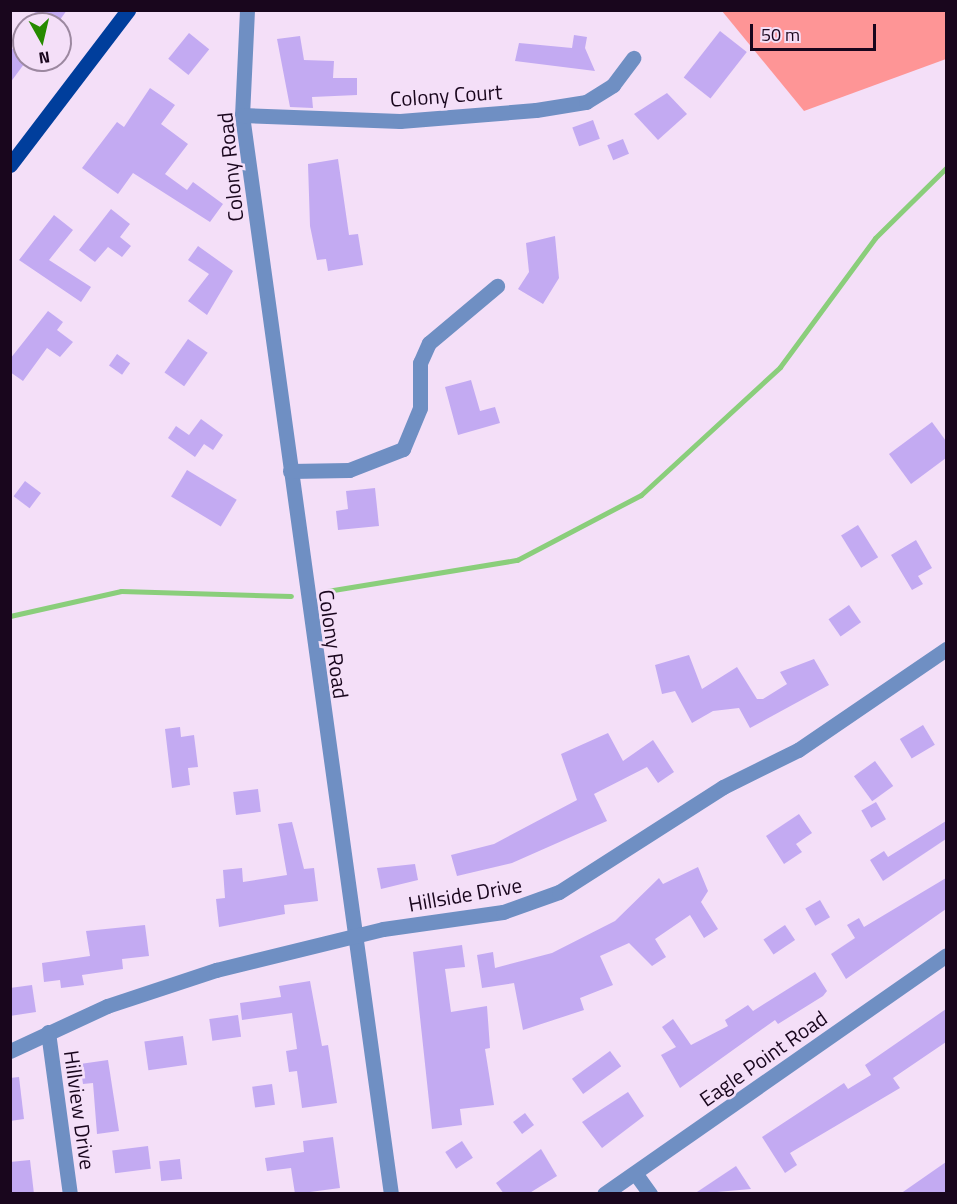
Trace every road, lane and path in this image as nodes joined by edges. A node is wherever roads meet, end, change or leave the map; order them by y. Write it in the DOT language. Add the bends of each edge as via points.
graph roads {
  1 [pos="128,10"];
  2 [pos="135,10"];
  3 [pos="238,10"];
  4 [pos="247,10"];
  5 [pos="120,25"];
  6 [pos="633,58"];
  7 [pos="245,99"];
  8 [pos="242,115"];
  9 [pos="10,165"];
  10 [pos="497,286"];
  11 [pos="290,471"];
  12 [pos="946,649"];
  13 [pos="354,935"];
  14 [pos="946,955"];
  15 [pos="48,1032"];
  16 [pos="10,1051"];
  17 [pos="635,1173"];
  18 [pos="70,1194"];
  19 [pos="391,1194"];
  20 [pos="603,1194"];
  21 [pos="650,1194"];
  1 -- 5 [label="main road"];
  2 -- 5 [label="main road"];
  3 -- 7 [label="street, Colony Road" via="234,48"];
  4 -- 7 [label="street, Colony Road"];
  5 -- 9 [label="main road"];
  6 -- 8 [label="street, Colony Court" via="613,85 586,102 536,110 400,121"];
  7 -- 8 [label="street, Colony Road"];
  8 -- 11 [label="street, Colony Road"];
  10 -- 11 [label="street" via="429,343 420,363 420,408 403,448 349,470"];
  11 -- 13 [label="street, Colony Road"];
  12 -- 13 [label="street, Hillside Drive" via="798,750 723,787 559,892 503,912"];
  13 -- 15 [label="street, Hillside Drive" via="155,988"];
  13 -- 19 [label="street, Colony Road"];
  14 -- 17 [label="street, Eagle Point Road"];
  15 -- 16 [label="street, Hillside Drive"];
  15 -- 18 [label="street, Hillview Drive"];
  17 -- 20 [label="street, Eagle Point Road"];
  17 -- 21 [label="street"];
}
